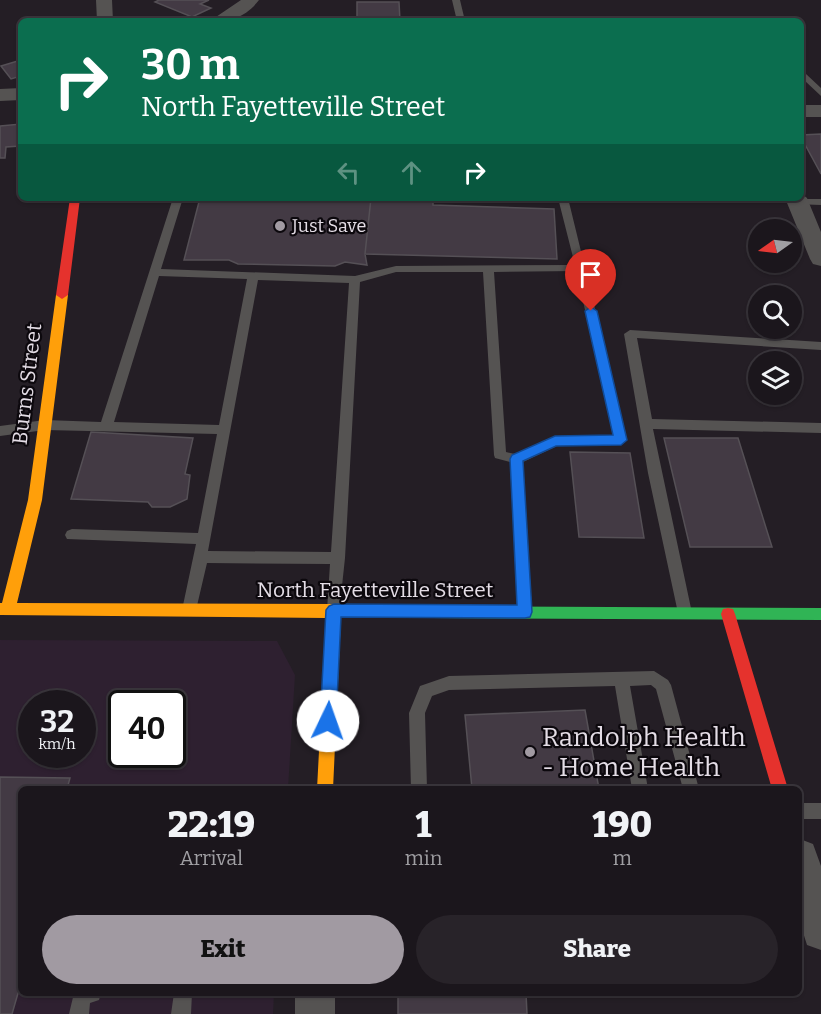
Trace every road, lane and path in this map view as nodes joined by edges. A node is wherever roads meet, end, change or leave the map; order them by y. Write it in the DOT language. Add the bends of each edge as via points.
graph roads {
  1 [pos="104,0"];
  2 [pos="251,0"];
  3 [pos="456,0"];
  4 [pos="105,18"];
  5 [pos="225,18"];
  6 [pos="460,18"];
  7 [pos="804,77"];
  8 [pos="821,93"];
  9 [pos="18,94"];
  10 [pos="0,95"];
  11 [pos="804,111"];
  12 [pos="821,111"];
  13 [pos="75,201"];
  14 [pos="177,201"];
  15 [pos="564,201"];
  16 [pos="797,201"];
  17 [pos="804,201"];
  18 [pos="821,202"];
  19 [pos="821,258"];
  20 [pos="488,268"];
  21 [pos="581,268"];
  22 [pos="155,272"];
  23 [pos="254,276"];
  24 [pos="355,280"];
  25 [pos="821,346"];
  26 [pos="646,424"];
  27 [pos="45,426"];
  28 [pos="106,427"];
  29 [pos="821,428"];
  30 [pos="225,430"];
  31 [pos="0,431"];
  32 [pos="516,459"];
  33 [pos="72,535"];
  34 [pos="204,538"];
  35 [pos="200,558"];
  36 [pos="338,558"];
  37 [pos="4,609"];
  38 [pos="189,610"];
  39 [pos="334,610"];
  40 [pos="525,612"];
  41 [pos="685,613"];
  42 [pos="728,614"];
  43 [pos="821,614"];
  44 [pos="621,678"];
  45 [pos="325,786"];
  46 [pos="419,786"];
  47 [pos="639,786"];
  48 [pos="690,786"];
  49 [pos="779,786"];
  50 [pos="802,811"];
  51 [pos="821,811"];
  52 [pos="802,864"];
  53 [pos="821,931"];
  54 [pos="84,996"];
  55 [pos="183,996"];
  56 [pos="315,996"];
  57 [pos="79,1014"];
  58 [pos="181,1014"];
  59 [pos="315,1014"];
  1 -- 4 [label="street"];
  2 -- 5 [label="street"];
  3 -- 6 [label="lane"];
  7 -- 8 [label="lane"];
  9 -- 10 [label="street"];
  11 -- 12 [label="street"];
  13 -- 27 [label="street, Burns Street"];
  14 -- 22 [label="lane"];
  15 -- 21 [label="lane"];
  16 -- 19 [label="street"];
  17 -- 18 [label="lane"];
  20 -- 21 [label="lane"];
  20 -- 24 [label="lane" via="396,269"];
  20 -- 32 [label="lane" via="500,455"];
  21 -- 32 [label="lane" via="621,440 555,441"];
  22 -- 23 [label="lane"];
  22 -- 28 [label="lane"];
  23 -- 24 [label="lane"];
  23 -- 30 [label="lane"];
  24 -- 36 [label="lane"];
  25 -- 26 [label="lane" via="630,334"];
  26 -- 29 [label="lane"];
  26 -- 41 [label="lane"];
  27 -- 28 [label="lane"];
  27 -- 31 [label="lane"];
  27 -- 37 [label="street, Burns Street" via="35,500"];
  28 -- 30 [label="lane"];
  30 -- 34 [label="lane"];
  32 -- 40 [label="lane"];
  33 -- 34 [label="lane"];
  34 -- 35 [label="lane"];
  35 -- 36 [label="lane"];
  35 -- 38 [label="lane"];
  36 -- 39 [label="lane"];
  37 -- 38 [label="street, North Fayetteville Street"];
  38 -- 39 [label="street, North Fayetteville Street"];
  39 -- 40 [label="street, North Fayetteville Street"];
  39 -- 45 [label="street"];
  40 -- 41 [label="street, North Fayetteville Street"];
  41 -- 42 [label="street, North Fayetteville Street"];
  42 -- 43 [label="street, North Fayetteville Street"];
  42 -- 49 [label="street"];
  44 -- 46 [label="lane" via="449,682 426,691 417,713"];
  44 -- 47 [label="lane"];
  44 -- 48 [label="lane" via="654,678 663,685"];
  50 -- 51 [label="lane"];
  52 -- 53 [label="street"];
  54 -- 57 [label="lane"];
  55 -- 58 [label="lane"];
  56 -- 59 [label="street"];
}
